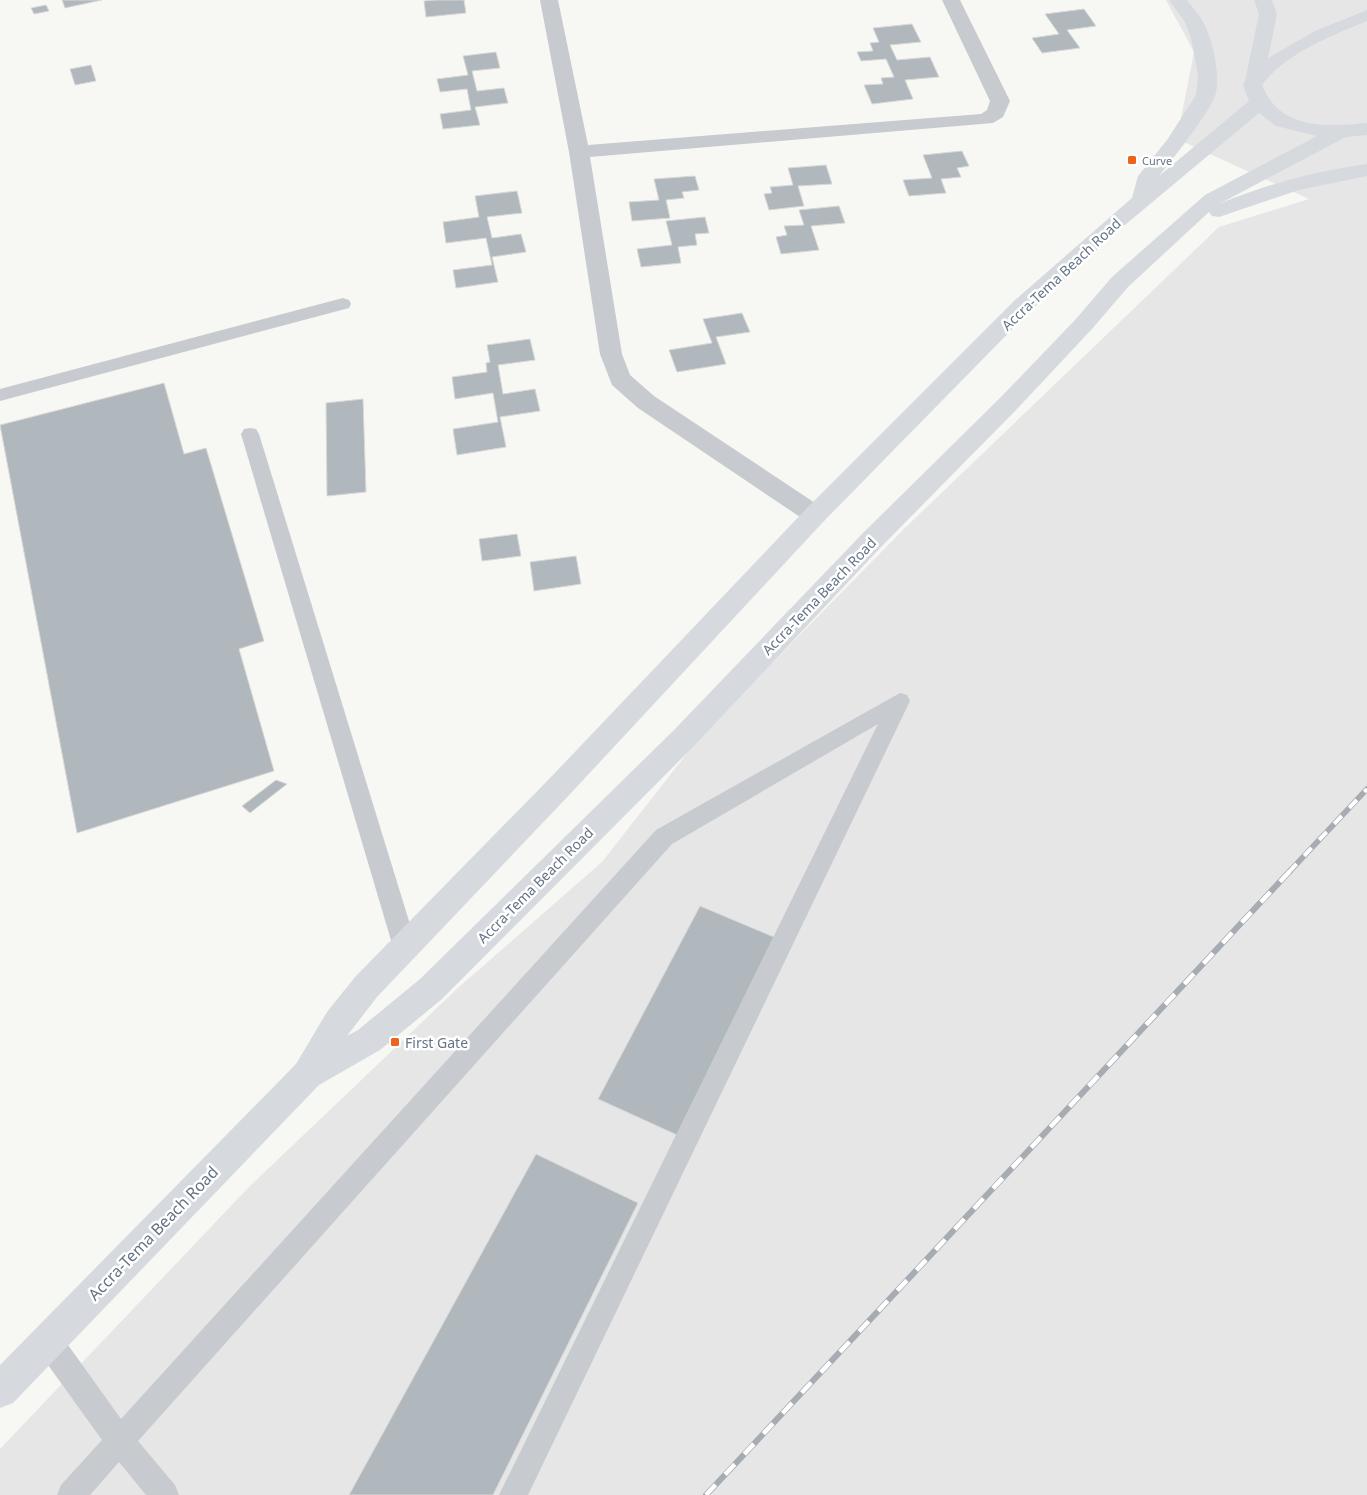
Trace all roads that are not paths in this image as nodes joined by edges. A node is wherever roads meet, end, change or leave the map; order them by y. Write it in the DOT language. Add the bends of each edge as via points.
graph roads {
  1 [pos="550,0"];
  2 [pos="951,0"];
  3 [pos="1178,0"];
  4 [pos="1263,0"];
  5 [pos="1367,15"];
  6 [pos="1254,80"];
  7 [pos="1260,102"];
  8 [pos="1367,130"];
  9 [pos="1340,132"];
  10 [pos="579,152"];
  11 [pos="1367,170"];
  12 [pos="1139,203"];
  13 [pos="1178,228"];
  14 [pos="343,304"];
  15 [pos="0,394"];
  16 [pos="250,434"];
  17 [pos="815,515"];
  18 [pos="405,947"];
  19 [pos="307,1075"];
  20 [pos="48,1340"];
  21 [pos="0,1390"];
  22 [pos="119,1440"];
  23 [pos="71,1495"];
  24 [pos="165,1495"];
  25 [pos="513,1495"];
  1 -- 10 [label="street"];
  2 -- 10 [label="street" via="1000,101 996,113 986,119"];
  3 -- 12 [label="main road" via="1194,22 1200,38 1207,76 1206,95 1175,143 1148,176"];
  4 -- 6 [label="main road" via="1268,14"];
  5 -- 6 [label="main road" via="1304,44"];
  6 -- 7 [label="main road" via="1253,93"];
  7 -- 9 [label="main road" via="1283,122 1308,130"];
  7 -- 12 [label="main road, Accra-Tema Beach Road"];
  8 -- 9 [label="main road"];
  9 -- 13 [label="main road, Accra-Tema Beach Road" via="1212,199"];
  10 -- 17 [label="street" via="611,354 620,379 676,423"];
  11 -- 13 [label="main road" via="1334,174 1265,192"];
  12 -- 17 [label="main road, Accra-Tema Beach Road" via="1023,306"];
  13 -- 19 [label="main road, Accra-Tema Beach Road" via="1120,282 1010,403 872,540 684,738 432,988 369,1040"];
  14 -- 15 [label="lane"];
  16 -- 18 [label="lane"];
  17 -- 18 [label="main road, Accra-Tema Beach Road"];
  18 -- 19 [label="main road, Accra-Tema Beach Road" via="338,1022"];
  19 -- 20 [label="main road, Accra-Tema Beach Road"];
  20 -- 21 [label="main road, Accra-Tema Beach Road"];
  20 -- 22 [label="lane"];
  22 -- 23 [label="lane"];
  22 -- 24 [label="lane"];
  22 -- 25 [label="lane" via="664,837 900,701"];
}
